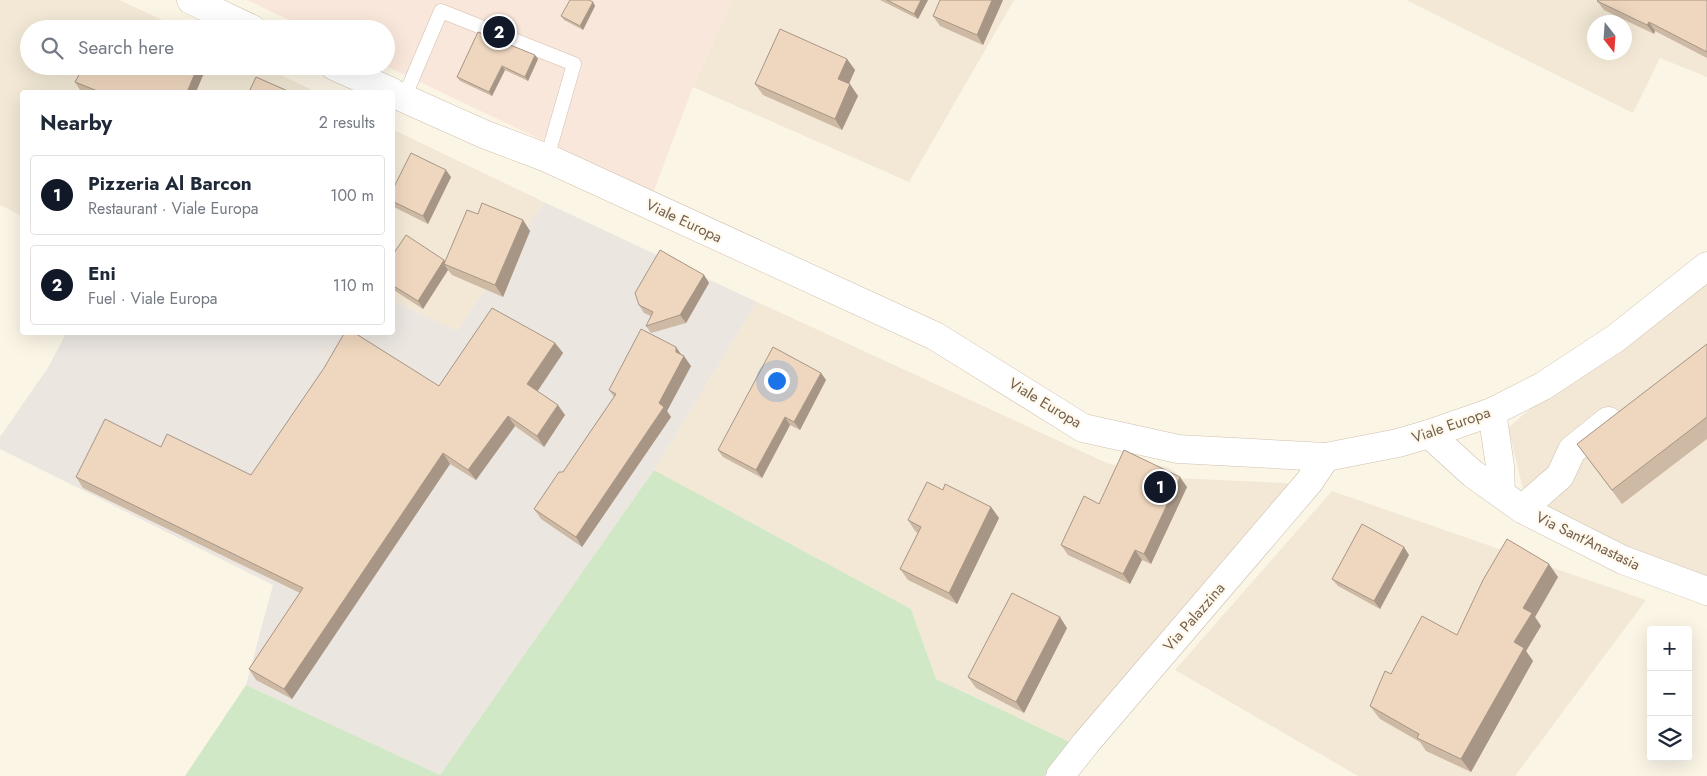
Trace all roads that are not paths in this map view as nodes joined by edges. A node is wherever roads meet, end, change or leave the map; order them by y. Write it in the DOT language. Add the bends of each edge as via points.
graph roads {
  1 [pos="191,0"];
  2 [pos="233,20"];
  3 [pos="354,75"];
  4 [pos="387,90"];
  5 [pos="396,94"];
  6 [pos="547,158"];
  7 [pos="1707,266"];
  8 [pos="1624,409"];
  9 [pos="1492,412"];
  10 [pos="1429,434"];
  11 [pos="1326,456"];
  12 [pos="1512,502"];
  13 [pos="1707,591"];
  14 [pos="1060,776"];
  1 -- 2 [label="main road"];
  3 -- 4 [label="main road, Viale Europa"];
  5 -- 6 [label="main road, Viale Europa" via="486,135"];
  5 -- 6 [label="lane" via="441,12 574,64"];
  6 -- 11 [label="main road, Viale Europa" via="935,336 1084,428 1178,449"];
  7 -- 9 [label="main road, Viale Europa" via="1616,338 1543,386"];
  8 -- 12 [label="main road" via="1572,450 1560,476"];
  9 -- 10 [label="main road, Viale Europa"];
  9 -- 12 [label="main road" via="1500,466"];
  10 -- 11 [label="main road, Viale Europa"];
  10 -- 12 [label="main road, Via Sant'Anastasia" via="1473,474"];
  11 -- 14 [label="main road, Via Palazzina" via="1309,482"];
  12 -- 13 [label="main road, Via Sant'Anastasia" via="1623,560"];
}
